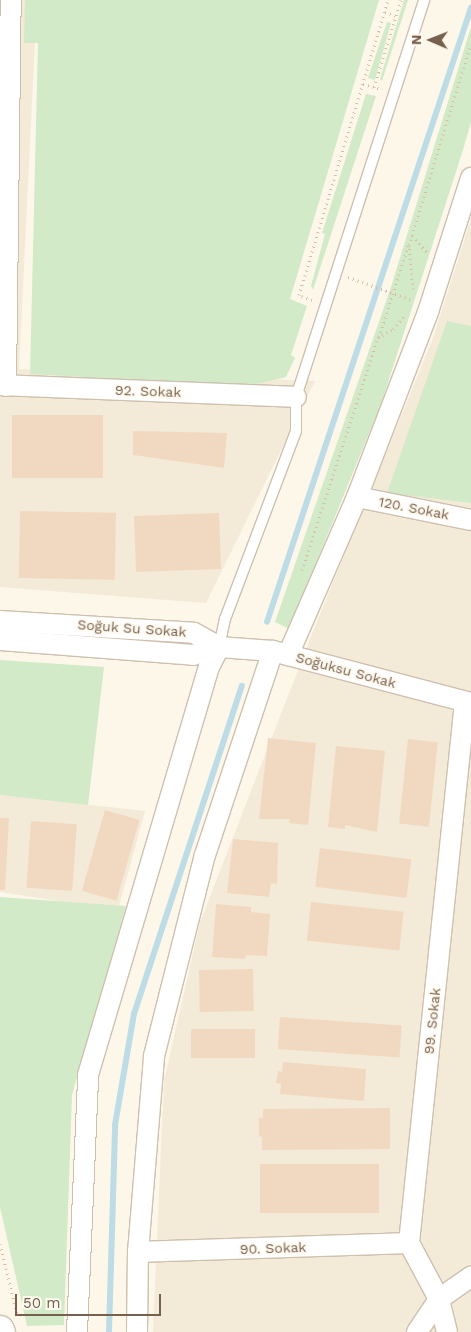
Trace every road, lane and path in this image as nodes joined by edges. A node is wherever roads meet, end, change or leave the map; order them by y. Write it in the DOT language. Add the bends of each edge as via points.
graph roads {
  1 [pos="11,0"];
  2 [pos="388,0"];
  3 [pos="401,0"];
  4 [pos="424,0"];
  5 [pos="385,12"];
  6 [pos="396,16"];
  7 [pos="471,44"];
  8 [pos="363,84"];
  9 [pos="471,178"];
  10 [pos="465,221"];
  11 [pos="408,244"];
  12 [pos="335,272"];
  13 [pos="394,294"];
  14 [pos="299,295"];
  15 [pos="409,306"];
  16 [pos="406,312"];
  17 [pos="378,338"];
  18 [pos="3,385"];
  19 [pos="296,397"];
  20 [pos="357,497"];
  21 [pos="471,520"];
  22 [pos="299,578"];
  23 [pos="0,621"];
  24 [pos="0,640"];
  25 [pos="219,647"];
  26 [pos="281,653"];
  27 [pos="468,702"];
  28 [pos="0,1244"];
  29 [pos="409,1244"];
  30 [pos="138,1252"];
  31 [pos="471,1277"];
  32 [pos="471,1295"];
  33 [pos="439,1299"];
  34 [pos="7,1328"];
  35 [pos="77,1332"];
  36 [pos="136,1332"];
  37 [pos="417,1332"];
  38 [pos="447,1332"];
  1 -- 18 [label="street"];
  2 -- 5 [label="path"];
  3 -- 6 [label="path"];
  4 -- 12 [label="lane"];
  5 -- 6 [label="path"];
  5 -- 8 [label="path"];
  6 -- 8 [label="path" via="374,87"];
  7 -- 11 [label="path"];
  8 -- 14 [label="path"];
  9 -- 10 [label="street"];
  10 -- 20 [label="street"];
  11 -- 13 [label="path"];
  11 -- 15 [label="path" via="413,287"];
  12 -- 13 [label="path"];
  12 -- 19 [label="lane"];
  13 -- 17 [label="path"];
  16 -- 17 [label="path" via="393,329"];
  17 -- 22 [label="path"];
  18 -- 19 [label="street, 92. Sokak"];
  19 -- 25 [label="lane" via="296,431 225,619"];
  20 -- 21 [label="street, 120. Sokak"];
  20 -- 26 [label="street"];
  23 -- 25 [label="street, Soğuk Su Sokak" via="194,633"];
  24 -- 25 [label="street, Soğuk Su Sokak" via="193,655"];
  25 -- 26 [label="street, Soğuksu Sokak"];
  25 -- 35 [label="street" via="209,667 88,1075"];
  26 -- 27 [label="street, Soğuksu Sokak"];
  26 -- 30 [label="street" via="205,855 154,1056"];
  27 -- 29 [label="street, 99. Sokak"];
  28 -- 34 [label="path"];
  29 -- 30 [label="street, 90. Sokak"];
  29 -- 33 [label="street"];
  30 -- 36 [label="street"];
  31 -- 33 [label="street"];
  32 -- 33 [label="street"];
  33 -- 37 [label="street"];
  33 -- 38 [label="street"];
}
